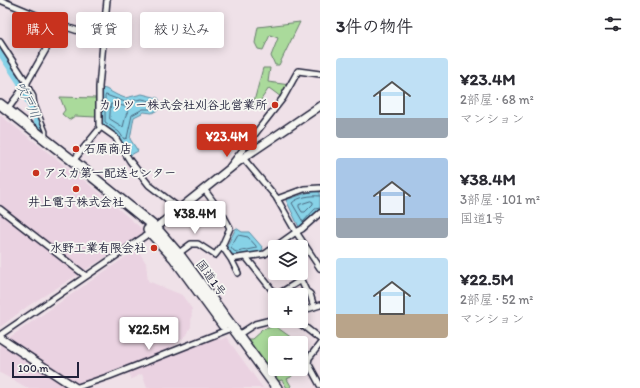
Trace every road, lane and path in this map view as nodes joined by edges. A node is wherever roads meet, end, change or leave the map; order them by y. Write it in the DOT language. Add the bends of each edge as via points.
graph roads {
  1 [pos="0,0"];
  2 [pos="107,0"];
  3 [pos="30,12"];
  4 [pos="106,12"];
  5 [pos="0,42"];
  6 [pos="46,48"];
  7 [pos="102,48"];
  8 [pos="320,74"];
  9 [pos="25,86"];
  10 [pos="320,106"];
  11 [pos="2,109"];
  12 [pos="101,127"];
  13 [pos="251,139"];
  14 [pos="46,140"];
  15 [pos="257,148"];
  16 [pos="243,158"];
  17 [pos="73,161"];
  18 [pos="227,170"];
  19 [pos="320,188"];
  20 [pos="204,189"];
  21 [pos="277,199"];
  22 [pos="179,208"];
  23 [pos="0,209"];
  24 [pos="320,213"];
  25 [pos="153,230"];
  26 [pos="296,232"];
  27 [pos="222,246"];
  28 [pos="178,254"];
  29 [pos="246,257"];
  30 [pos="231,259"];
  31 [pos="320,268"];
  32 [pos="238,273"];
  33 [pos="86,276"];
  34 [pos="270,288"];
  35 [pos="288,288"];
  36 [pos="305,288"];
  37 [pos="308,292"];
  38 [pos="320,306"];
  39 [pos="314,307"];
  40 [pos="308,309"];
  41 [pos="268,321"];
  42 [pos="305,328"];
  43 [pos="227,330"];
  44 [pos="238,335"];
  45 [pos="0,336"];
  46 [pos="320,339"];
  47 [pos="320,344"];
  48 [pos="318,378"];
  49 [pos="320,385"];
  50 [pos="86,387"];
  51 [pos="76,388"];
  52 [pos="270,388"];
  53 [pos="277,388"];
  1 -- 3 [label="street"];
  2 -- 4 [label="street"];
  5 -- 9 [label="street"];
  6 -- 9 [label="street"];
  7 -- 12 [label="street" via="99,87"];
  8 -- 13 [label="street" via="298,71 283,98"];
  9 -- 11 [label="street"];
  9 -- 14 [label="lane" via="34,96 46,131"];
  10 -- 15 [label="street"];
  11 -- 14 [label="highway, 国道1号"];
  11 -- 25 [label="highway, 国道1号"];
  12 -- 17 [label="street"];
  12 -- 22 [label="street" via="115,138 149,185"];
  13 -- 15 [label="street"];
  13 -- 18 [label="street"];
  14 -- 17 [label="highway, 国道1号"];
  15 -- 16 [label="street"];
  16 -- 18 [label="street"];
  16 -- 21 [label="street"];
  17 -- 25 [label="highway, 国道1号"];
  18 -- 20 [label="street"];
  19 -- 21 [label="street" via="304,189"];
  20 -- 22 [label="street"];
  20 -- 27 [label="street" via="230,228"];
  21 -- 26 [label="street"];
  22 -- 25 [label="street"];
  23 -- 33 [label="street"];
  24 -- 26 [label="street"];
  25 -- 28 [label="highway, 国道1号"];
  25 -- 33 [label="street"];
  25 -- 43 [label="highway, 国道1号"];
  26 -- 29 [label="street" via="265,254"];
  26 -- 31 [label="street"];
  27 -- 28 [label="street" via="214,255 198,244 191,244"];
  27 -- 30 [label="street"];
  28 -- 44 [label="highway, 国道1号"];
  29 -- 30 [label="street"];
  29 -- 34 [label="street"];
  30 -- 32 [label="street"];
  33 -- 45 [label="street"];
  35 -- 36 [label="street" via="301,280"];
  37 -- 39 [label="street"];
  38 -- 39 [label="street"];
  39 -- 40 [label="street"];
  41 -- 44 [label="street" via="255,324"];
  42 -- 46 [label="street"];
  43 -- 50 [label="street"];
  43 -- 52 [label="highway, 国道1号"];
  44 -- 53 [label="highway, 国道1号"];
  45 -- 51 [label="street"];
  47 -- 48 [label="street" via="308,363"];
  48 -- 49 [label="street"];
  50 -- 51 [label="street"];
}
